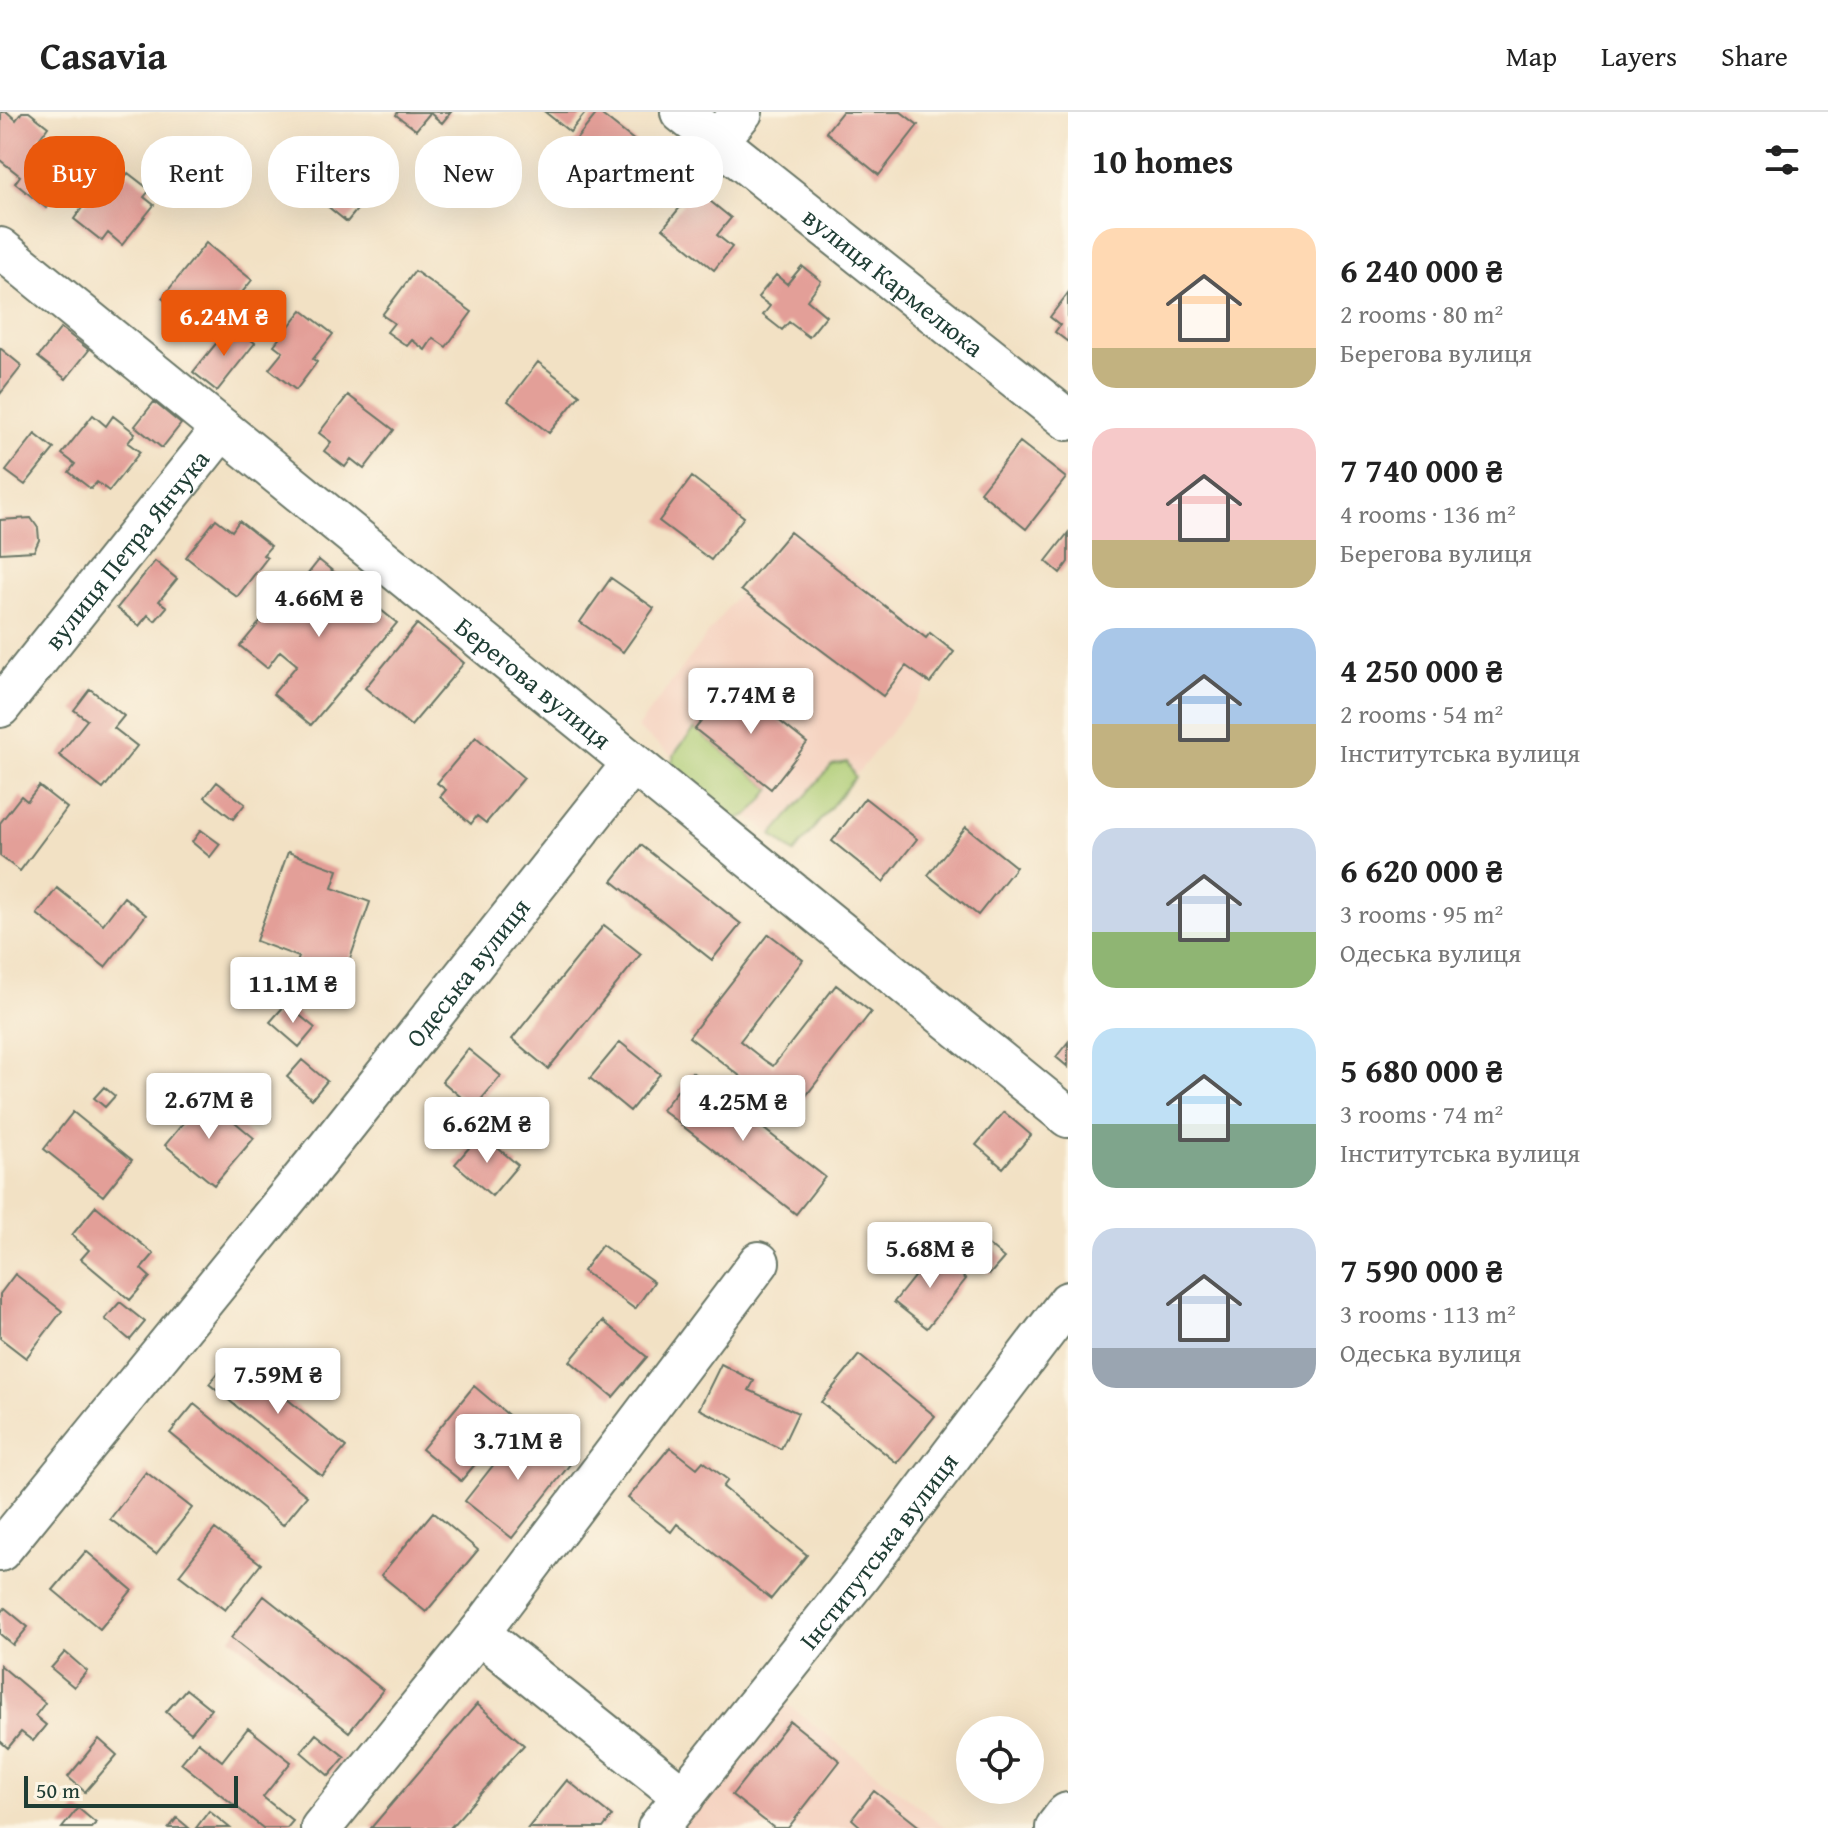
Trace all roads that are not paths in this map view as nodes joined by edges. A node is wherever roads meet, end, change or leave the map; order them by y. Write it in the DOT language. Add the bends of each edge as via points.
graph roads {
  1 [pos="681,112"];
  2 [pos="730,127"];
  3 [pos="0,248"];
  4 [pos="1068,420"];
  5 [pos="222,429"];
  6 [pos="0,707"];
  7 [pos="632,764"];
  8 [pos="1068,1117"];
  9 [pos="759,1262"];
  10 [pos="1068,1302"];
  11 [pos="0,1551"];
  12 [pos="479,1633"];
  13 [pos="684,1797"];
  14 [pos="1068,1815"];
  15 [pos="321,1828"];
  16 [pos="658,1828"];
  17 [pos="1058,1828"];
  1 -- 2 [label="street, вулиця Кармелюка"];
  2 -- 4 [label="street, вулиця Кармелюка"];
  3 -- 5 [label="street, Берегова вулиця"];
  5 -- 6 [label="street, вулиця Петра Янчука"];
  5 -- 7 [label="street, Берегова вулиця"];
  7 -- 8 [label="street, Берегова вулиця"];
  7 -- 11 [label="street, Одеська вулиця"];
  9 -- 12 [label="street"];
  10 -- 13 [label="street, Інститутська вулиця"];
  12 -- 13 [label="street"];
  12 -- 15 [label="street"];
  13 -- 16 [label="street, Інститутська вулиця"];
  14 -- 17 [label="highway"];
}
